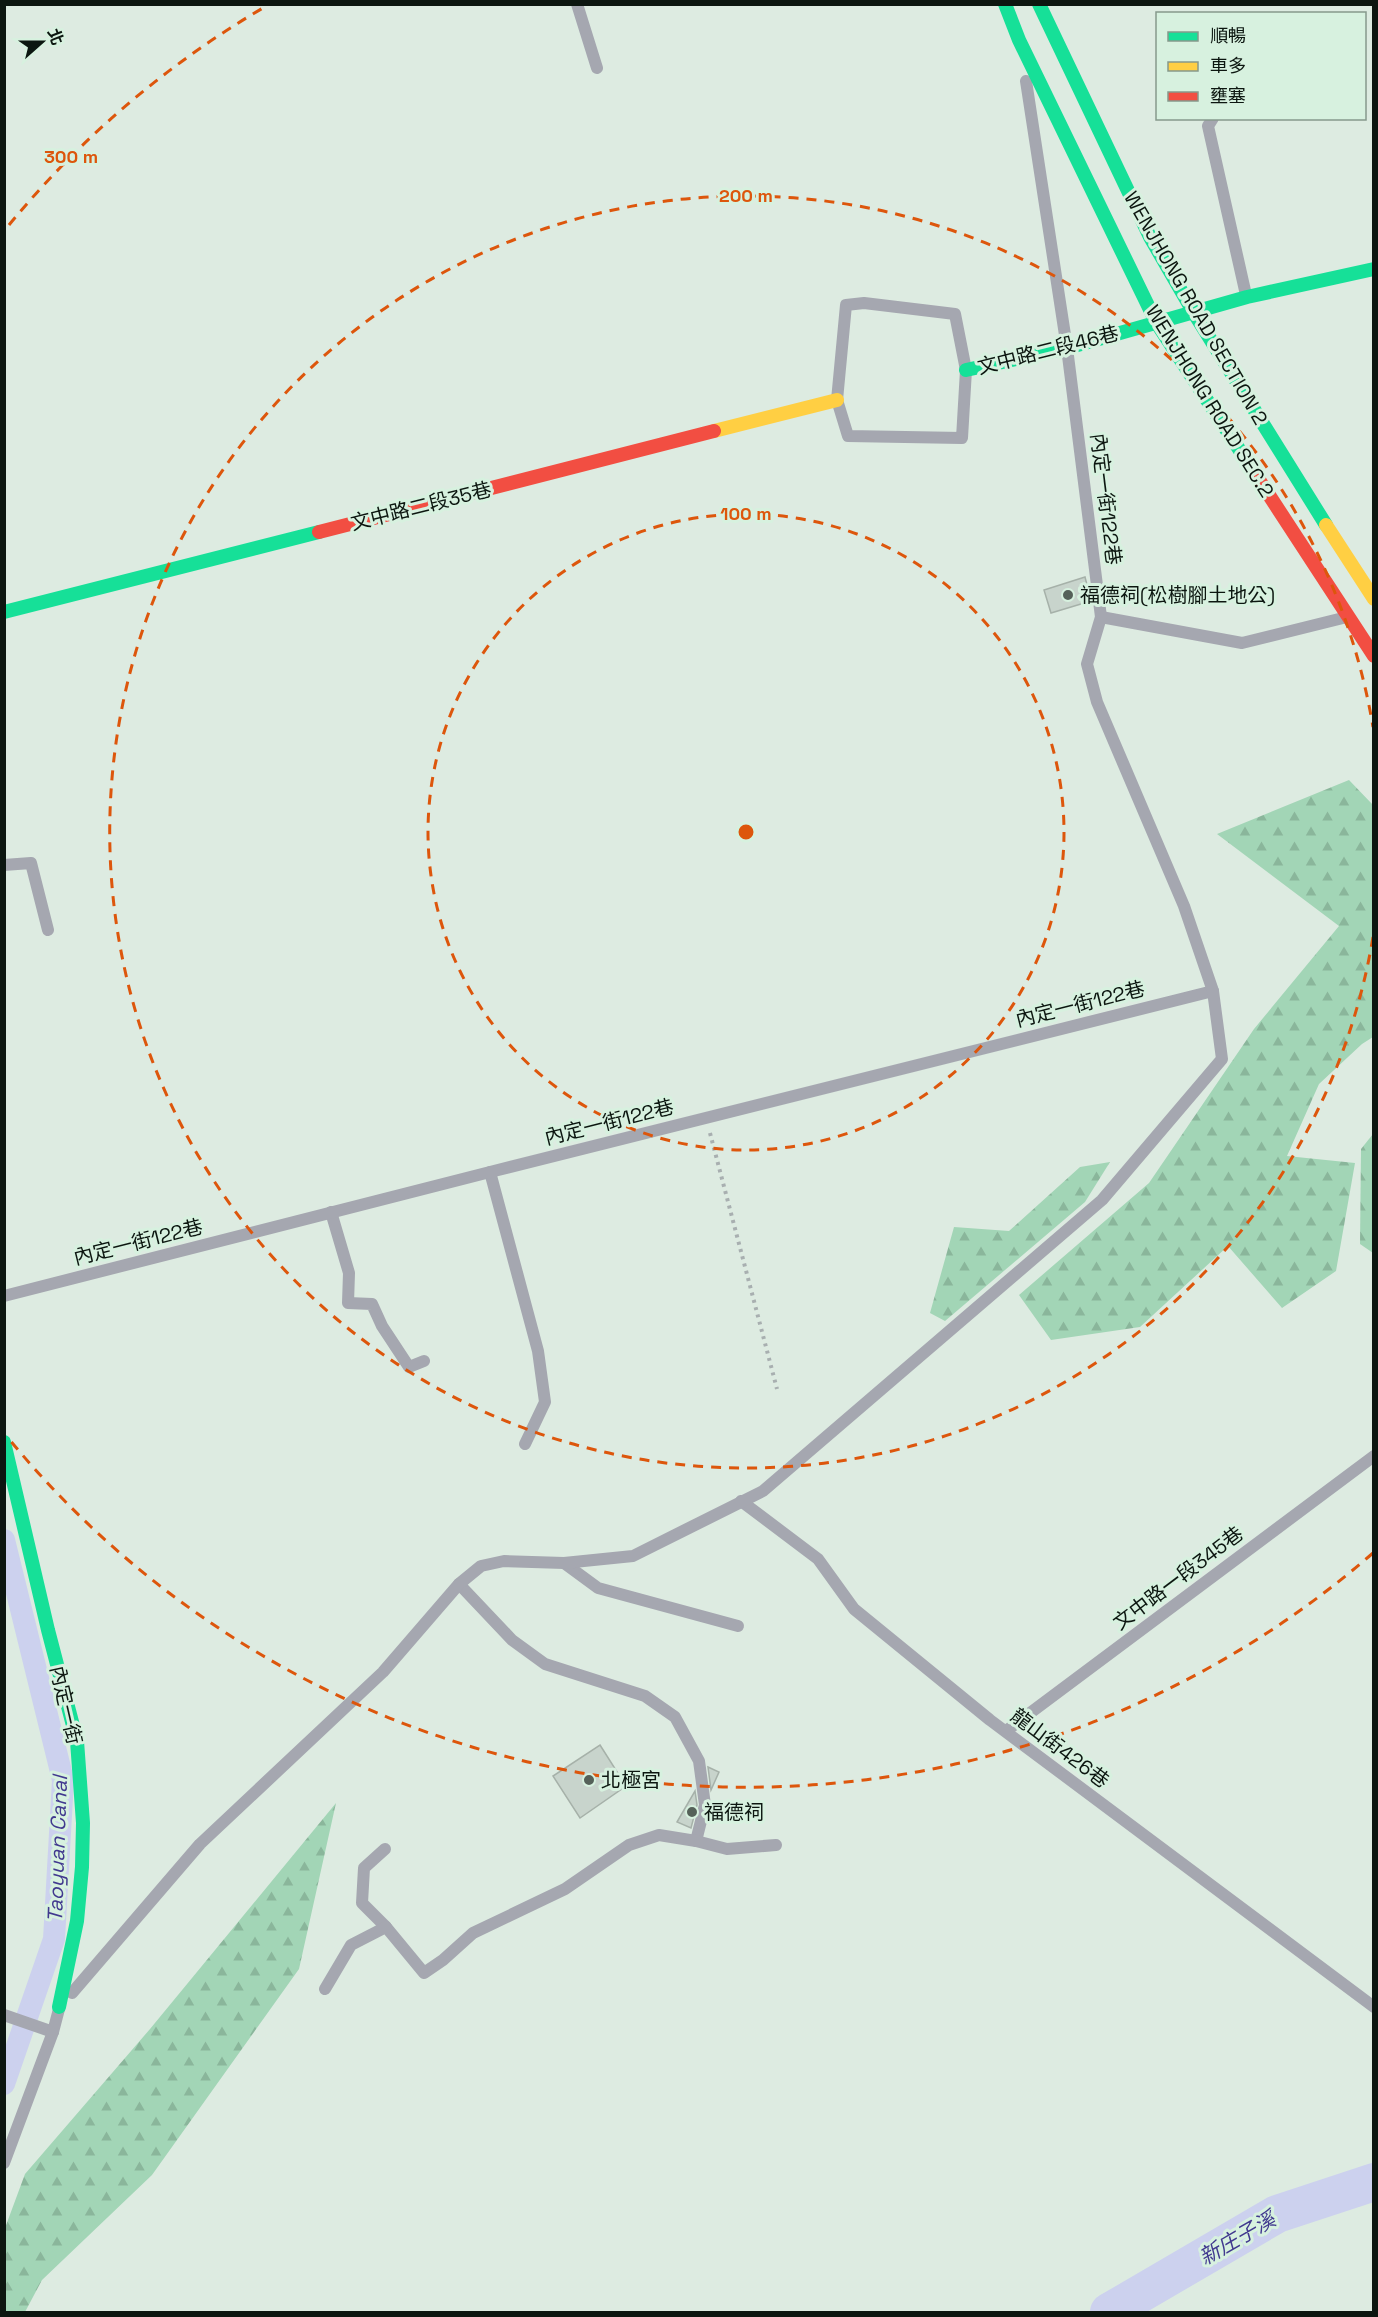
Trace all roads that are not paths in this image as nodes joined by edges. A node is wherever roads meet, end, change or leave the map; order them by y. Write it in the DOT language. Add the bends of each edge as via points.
graph roads {
  1 [pos="578,4"];
  2 [pos="1005,4"];
  3 [pos="1039,4"];
  4 [pos="1019,40"];
  5 [pos="597,68"];
  6 [pos="1212,120"];
  7 [pos="1374,269"];
  8 [pos="1247,297"];
  9 [pos="1194,313"];
  10 [pos="1156,322"];
  11 [pos="1067,348"];
  12 [pos="966,370"];
  13 [pos="837,400"];
  14 [pos="1363,607"];
  15 [pos="4,612"];
  16 [pos="1101,617"];
  17 [pos="1374,656"];
  18 [pos="4,865"];
  19 [pos="48,930"];
  20 [pos="1213,991"];
  21 [pos="490,1172"];
  22 [pos="331,1212"];
  23 [pos="4,1296"];
  24 [pos="424,1361"];
  25 [pos="4,1442"];
  26 [pos="525,1444"];
  27 [pos="1374,1456"];
  28 [pos="741,1501"];
  29 [pos="564,1563"];
  30 [pos="459,1584"];
  31 [pos="738,1626"];
  32 [pos="1006,1731"];
  33 [pos="696,1841"];
  34 [pos="776,1845"];
  35 [pos="385,1849"];
  36 [pos="386,1927"];
  37 [pos="325,1989"];
  38 [pos="59,2007"];
  39 [pos="1374,2007"];
  40 [pos="4,2015"];
  41 [pos="52,2032"];
  42 [pos="4,2163"];
  1 -- 5 [label="lane"];
  2 -- 4 [label="street, WENJHONG ROAD SEC.2"];
  3 -- 9 [label="street, WENJHONG ROAD SECTION 2" via="1150,237"];
  4 -- 10 [label="street, WENJHONG ROAD SEC.2"];
  4 -- 11 [label="lane, 內定一街122巷"];
  6 -- 8 [label="lane" via="1208,126"];
  7 -- 8 [label="street, 文中路二段46巷"];
  8 -- 9 [label="street, 文中路二段46巷"];
  9 -- 10 [label="street, 文中路二段46巷"];
  9 -- 14 [label="street, WENJHONG ROAD SECTION 2" via="1305,493"];
  10 -- 11 [label="street, 文中路二段46巷"];
  10 -- 14 [label="street, WENJHONG ROAD SEC.2"];
  11 -- 12 [label="street, 文中路二段46巷"];
  11 -- 16 [label="lane, 內定一街122巷"];
  12 -- 13 [label="lane" via="962,438 848,436"];
  12 -- 13 [label="lane" via="955,314 864,303 846,305"];
  13 -- 15 [label="street, 文中路二段35巷"];
  14 -- 16 [label="lane" via="1242,643"];
  14 -- 17 [label="street, WENJHONG ROAD SEC.2"];
  16 -- 20 [label="lane, 內定一街122巷" via="1087,664 1097,702 1184,906"];
  18 -- 19 [label="lane" via="30,863"];
  20 -- 21 [label="lane, 內定一街122巷"];
  20 -- 28 [label="lane" via="1222,1059 1102,1200 763,1491"];
  21 -- 22 [label="lane, 內定一街122巷"];
  21 -- 26 [label="lane" via="538,1351 545,1402"];
  22 -- 23 [label="lane, 內定一街122巷"];
  22 -- 24 [label="lane" via="349,1273 348,1303 372,1304 409,1367"];
  25 -- 38 [label="street, 內定一街" via="77,1741 82,1866 77,1921"];
  27 -- 32 [label="lane, 文中路一段345巷"];
  28 -- 29 [label="lane" via="633,1556"];
  28 -- 32 [label="lane, 龍山街426巷" via="818,1559 854,1609"];
  29 -- 30 [label="lane" via="504,1561 481,1566"];
  29 -- 31 [label="lane" via="598,1588"];
  30 -- 33 [label="lane" via="512,1640 545,1664 645,1696 675,1717 699,1761 705,1805"];
  30 -- 38 [label="lane" via="383,1672 200,1844"];
  32 -- 39 [label="lane, 龍山街426巷"];
  33 -- 34 [label="lane" via="727,1849"];
  33 -- 36 [label="lane" via="659,1835 629,1845 565,1889 473,1933 424,1973"];
  35 -- 36 [label="lane" via="364,1868 362,1903"];
  36 -- 37 [label="lane" via="351,1945"];
  38 -- 41 [label="lane"];
  40 -- 41 [label="lane"];
  41 -- 42 [label="lane"];
}
